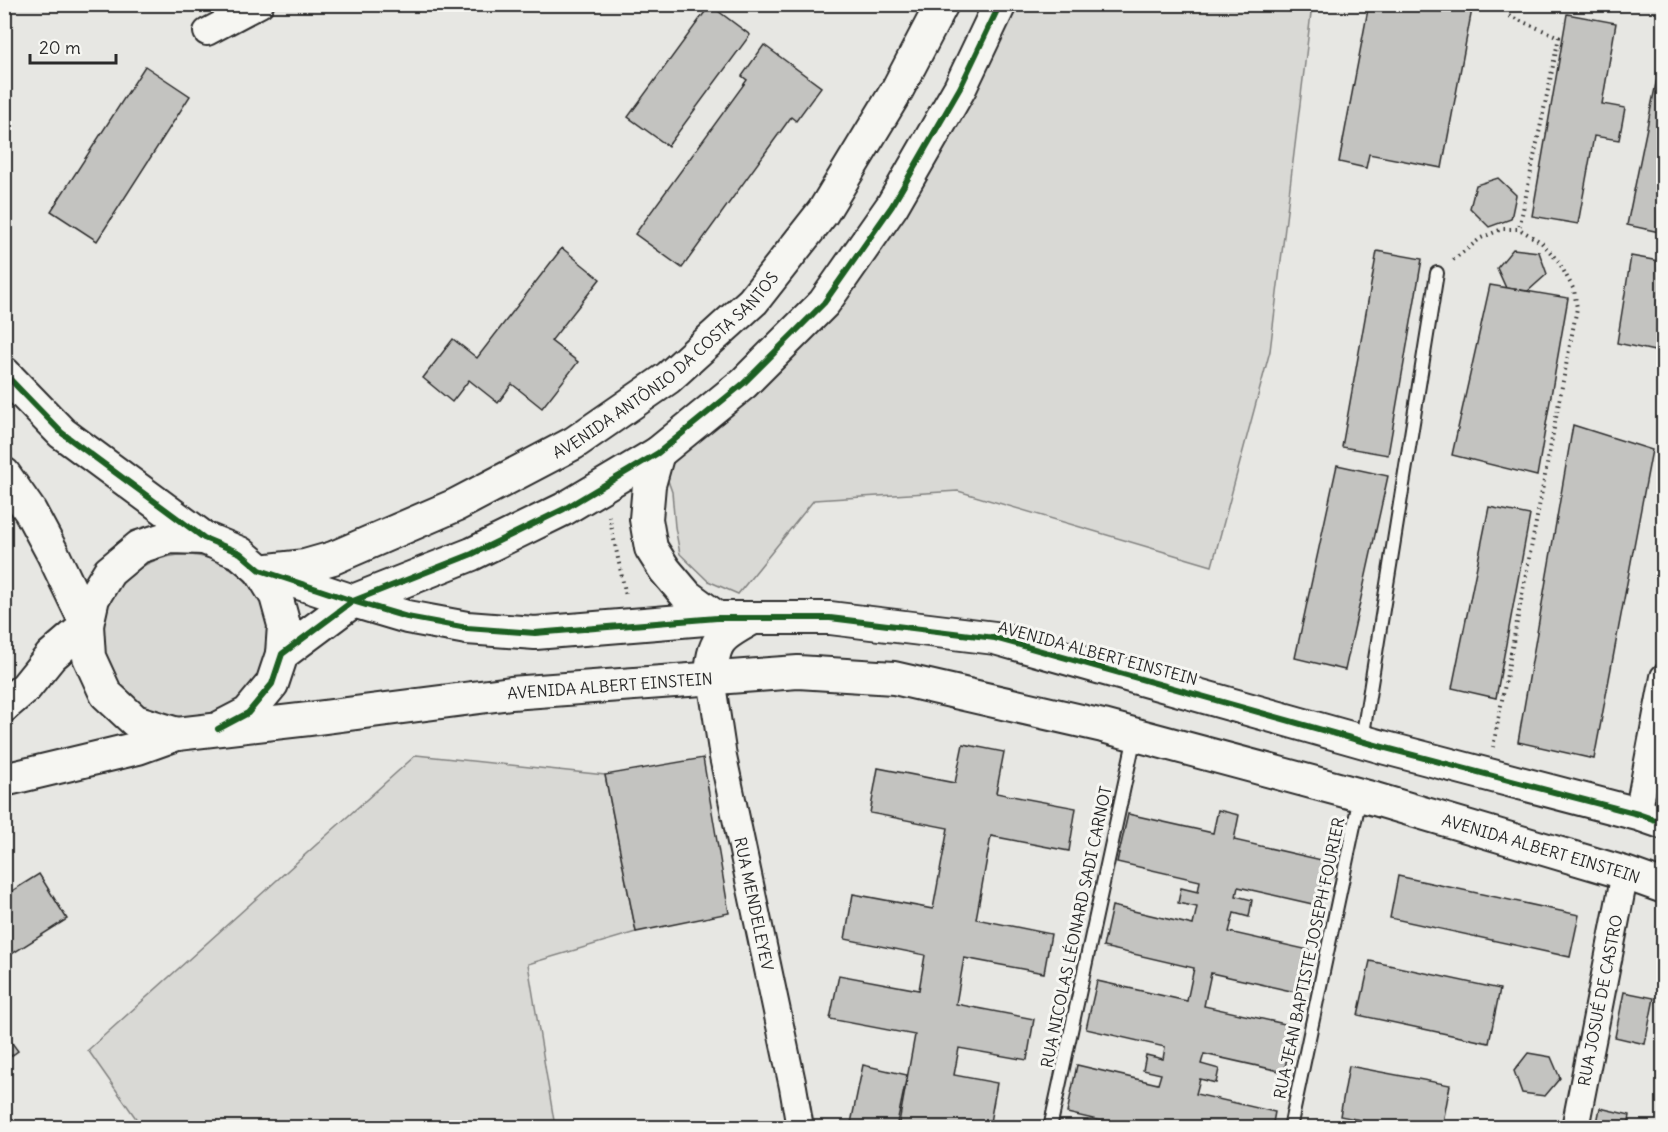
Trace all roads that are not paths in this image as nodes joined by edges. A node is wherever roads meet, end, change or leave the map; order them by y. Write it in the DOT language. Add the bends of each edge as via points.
graph roads {
  1 [pos="260,4"];
  2 [pos="942,4"];
  3 [pos="1000,4"];
  4 [pos="207,32"];
  5 [pos="1437,273"];
  6 [pos="4,373"];
  7 [pos="658,453"];
  8 [pos="4,474"];
  9 [pos="204,538"];
  10 [pos="260,570"];
  11 [pos="353,601"];
  12 [pos="717,618"];
  13 [pos="753,618"];
  14 [pos="87,625"];
  15 [pos="282,654"];
  16 [pos="1664,677"];
  17 [pos="711,678"];
  18 [pos="4,706"];
  19 [pos="218,729"];
  20 [pos="177,734"];
  21 [pos="1135,734"];
  22 [pos="1362,741"];
  23 [pos="4,780"];
  24 [pos="1360,795"];
  25 [pos="1651,819"];
  26 [pos="1626,873"];
  27 [pos="1664,887"];
  28 [pos="800,1128"];
  29 [pos="1050,1128"];
  30 [pos="1290,1128"];
  31 [pos="1575,1128"];
  1 -- 4 [label="street"];
  2 -- 10 [label="street, AVENIDA ANTÔNIO DA COSTA SANTOS" via="897,90 823,212 753,301 668,378 574,443 456,505 333,558 305,567"];
  3 -- 7 [label="street" via="960,87 892,206 824,303 744,384"];
  5 -- 22 [label="lane"];
  6 -- 9 [label="street" via="62,433"];
  7 -- 11 [label="street" via="564,509 472,554"];
  7 -- 12 [label="street" via="649,485 646,519 651,548 687,596"];
  8 -- 14 [label="street" via="30,511"];
  9 -- 10 [label="street, AVENIDA ALBERT EINSTEIN" via="240,553"];
  9 -- 14 [label="street" via="170,537 139,547 109,572 93,598"];
  10 -- 11 [label="street, AVENIDA ALBERT EINSTEIN"];
  10 -- 15 [label="street" via="276,596 284,625"];
  11 -- 12 [label="street, AVENIDA ALBERT EINSTEIN" via="407,617 467,628 535,633"];
  11 -- 15 [label="street"];
  12 -- 13 [label="street, AVENIDA ALBERT EINSTEIN"];
  13 -- 17 [label="street" via="724,635 712,655"];
  13 -- 22 [label="street, AVENIDA ALBERT EINSTEIN" via="830,618 995,638"];
  14 -- 18 [label="street"];
  14 -- 20 [label="street" via="89,657 105,694 135,721"];
  15 -- 19 [label="street" via="272,684 248,712"];
  16 -- 25 [label="street"];
  17 -- 19 [label="street, AVENIDA ALBERT EINSTEIN" via="511,693"];
  17 -- 21 [label="street, AVENIDA ALBERT EINSTEIN" via="798,672 894,678"];
  17 -- 28 [label="street, RUA MENDELEYEV" via="723,757"];
  19 -- 20 [label="street, AVENIDA ALBERT EINSTEIN"];
  20 -- 23 [label="street, AVENIDA ALBERT EINSTEIN" via="138,748"];
  21 -- 24 [label="street, AVENIDA ALBERT EINSTEIN"];
  21 -- 29 [label="lane, RUA NICOLAS LÉONARD SADI CARNOT"];
  22 -- 25 [label="street, AVENIDA ALBERT EINSTEIN"];
  24 -- 26 [label="street, AVENIDA ALBERT EINSTEIN"];
  24 -- 30 [label="lane, RUA JEAN BAPTISTE JOSEPH FOURIER"];
  26 -- 27 [label="street, AVENIDA ALBERT EINSTEIN"];
  26 -- 31 [label="street, RUA JOSUÉ DE CASTRO"];
}
